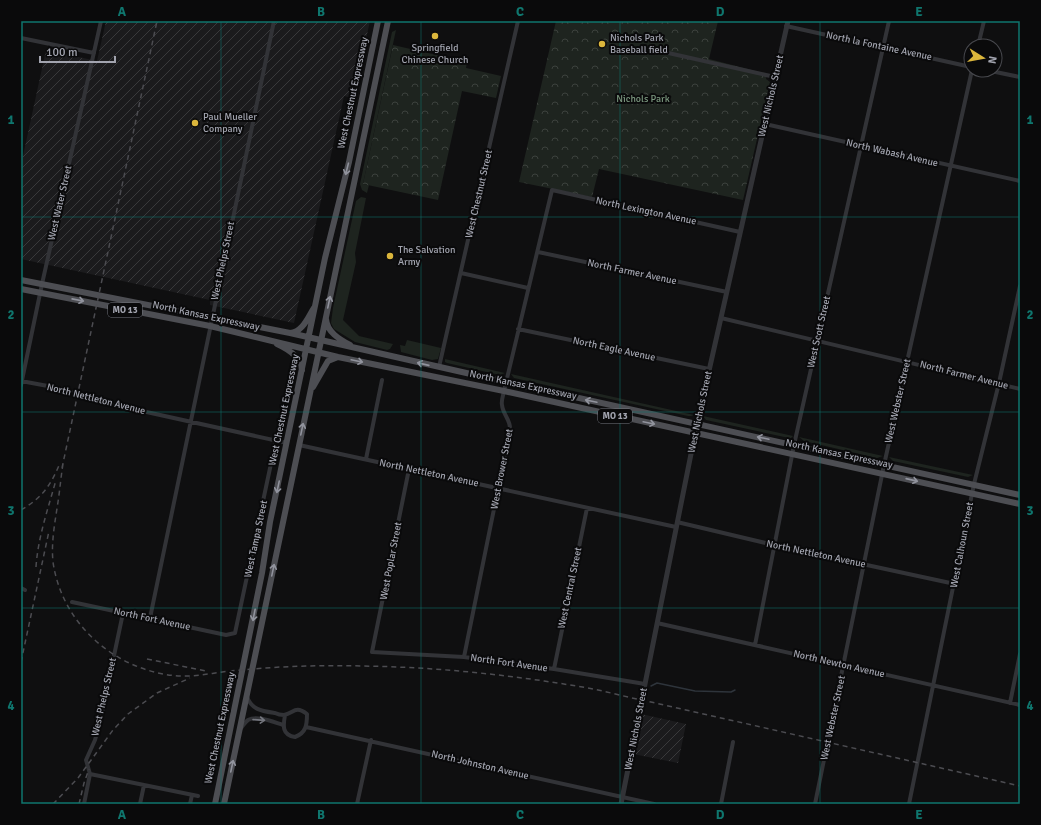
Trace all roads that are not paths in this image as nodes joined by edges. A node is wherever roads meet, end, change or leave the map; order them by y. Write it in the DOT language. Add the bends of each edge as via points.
graph roads {
  1 [pos="101,21"];
  2 [pos="274,21"];
  3 [pos="378,21"];
  4 [pos="388,21"];
  5 [pos="518,21"];
  6 [pos="889,21"];
  7 [pos="984,21"];
  8 [pos="787,24"];
  9 [pos="21,38"];
  10 [pos="980,38"];
  11 [pos="883,48"];
  12 [pos="656,50"];
  13 [pos="94,53"];
  14 [pos="963,65"];
  15 [pos="1003,74"];
  16 [pos="775,77"];
  17 [pos="1020,77"];
  18 [pos="970,78"];
  19 [pos="765,124"];
  20 [pos="862,146"];
  21 [pos="951,166"];
  22 [pos="1020,181"];
  23 [pos="552,190"];
  24 [pos="740,232"];
  25 [pos="538,252"];
  26 [pos="461,273"];
  27 [pos="21,280"];
  28 [pos="42,284"];
  29 [pos="1020,286"];
  30 [pos="528,288"];
  31 [pos="21,289"];
  32 [pos="727,292"];
  33 [pos="40,293"];
  34 [pos="316,305"];
  35 [pos="212,317"];
  36 [pos="326,318"];
  37 [pos="721,318"];
  38 [pos="210,326"];
  39 [pos="518,329"];
  40 [pos="290,333"];
  41 [pos="309,338"];
  42 [pos="267,340"];
  43 [pos="818,340"];
  44 [pos="321,341"];
  45 [pos="307,349"];
  46 [pos="358,349"];
  47 [pos="318,352"];
  48 [pos="338,357"];
  49 [pos="908,362"];
  50 [pos="439,367"];
  51 [pos="710,369"];
  52 [pos="301,376"];
  53 [pos="382,380"];
  54 [pos="506,382"];
  55 [pos="21,383"];
  56 [pos="998,383"];
  57 [pos="1020,388"];
  58 [pos="504,391"];
  59 [pos="310,394"];
  60 [pos="191,421"];
  61 [pos="697,424"];
  62 [pos="695,433"];
  63 [pos="276,440"];
  64 [pos="287,443"];
  65 [pos="299,445"];
  66 [pos="794,445"];
  67 [pos="792,454"];
  68 [pos="366,459"];
  69 [pos="884,465"];
  70 [pos="409,469"];
  71 [pos="882,474"];
  72 [pos="974,484"];
  73 [pos="498,488"];
  74 [pos="972,493"];
  75 [pos="1020,495"];
  76 [pos="1020,504"];
  77 [pos="587,508"];
  78 [pos="677,524"];
  79 [pos="774,545"];
  80 [pos="864,565"];
  81 [pos="955,584"];
  82 [pos="72,602"];
  83 [pos="123,613"];
  84 [pos="150,618"];
  85 [pos="657,623"];
  86 [pos="232,635"];
  87 [pos="754,645"];
  88 [pos="372,652"];
  89 [pos="1020,654"];
  90 [pos="464,657"];
  91 [pos="844,665"];
  92 [pos="554,668"];
  93 [pos="645,684"];
  94 [pos="934,685"];
  95 [pos="247,696"];
  96 [pos="1010,703"];
  97 [pos="1020,705"];
  98 [pos="285,715"];
  99 [pos="283,724"];
  100 [pos="306,726"];
  101 [pos="240,730"];
  102 [pos="371,740"];
  103 [pos="733,742"];
  104 [pos="90,774"];
  105 [pos="144,785"];
  106 [pos="192,795"];
  107 [pos="198,796"];
  108 [pos="622,797"];
  109 [pos="84,804"];
  110 [pos="140,804"];
  111 [pos="190,804"];
  112 [pos="215,804"];
  113 [pos="224,804"];
  114 [pos="357,804"];
  115 [pos="621,804"];
  116 [pos="654,804"];
  117 [pos="721,804"];
  118 [pos="815,804"];
  119 [pos="909,804"];
  1 -- 13 [label="street, West Water Street"];
  2 -- 35 [label="street, West Phelps Street"];
  3 -- 34 [label="main road, West Chestnut Expressway, one-way"];
  36 -- 4 [label="main road, West Chestnut Expressway, one-way"];
  5 -- 26 [label="street, West Chestnut Street"];
  6 -- 11 [label="street, West Scott Street"];
  7 -- 10 [label="street"];
  8 -- 11 [label="street, North la Fontaine Avenue"];
  8 -- 16 [label="street, West Nichols Street"];
  9 -- 13 [label="street"];
  11 -- 14 [label="street, North la Fontaine Avenue"];
  11 -- 20 [label="street, West Scott Street"];
  12 -- 16 [label="street"];
  13 -- 28 [label="street, West Water Street"];
  15 -- 17 [label="street"];
  16 -- 19 [label="street, West Nichols Street"];
  18 -- 21 [label="street, West Webster Street"];
  19 -- 20 [label="street, North Wabash Avenue"];
  19 -- 24 [label="street, West Nichols Street"];
  20 -- 21 [label="street, North Wabash Avenue"];
  20 -- 43 [label="street, West Scott Street"];
  21 -- 22 [label="street, North Wabash Avenue"];
  21 -- 49 [label="street, West Webster Street"];
  23 -- 24 [label="street, North Lexington Avenue"];
  23 -- 25 [label="street, West Brower Street"];
  24 -- 32 [label="street, West Nichols Street"];
  25 -- 30 [label="street, West Brower Street"];
  25 -- 32 [label="street, North Farmer Avenue"];
  26 -- 30 [label="street"];
  26 -- 50 [label="street, West Chestnut Street"];
  27 -- 28 [label="main road, North Kansas Expressway / MO 13"];
  28 -- 33 [label="street, West Water Street"];
  28 -- 35 [label="main road, North Kansas Expressway / MO 13"];
  29 -- 56 [label="street, West Calhoun Street"];
  30 -- 39 [label="street, West Brower Street"];
  31 -- 33 [label="main road, North Kansas Expressway / MO 13"];
  32 -- 37 [label="street, West Nichols Street"];
  33 -- 38 [label="main road, North Kansas Expressway / MO 13, one-way"];
  33 -- 55 [label="street, West Water Street"];
  34 -- 40 [label="main road" via="302,327"];
  34 -- 41 [label="main road, West Chestnut Expressway"];
  35 -- 38 [label="street, West Phelps Street"];
  35 -- 40 [label="main road, North Kansas Expressway / MO 13"];
  36 -- 44 [label="main road, West Chestnut Expressway"];
  36 -- 46 [label="main road" via="333,333"];
  37 -- 43 [label="street, North Farmer Avenue"];
  37 -- 51 [label="street, West Nichols Street"];
  38 -- 42 [label="main road, North Kansas Expressway / MO 13"];
  38 -- 60 [label="street, West Phelps Street"];
  39 -- 51 [label="street, North Eagle Avenue"];
  39 -- 54 [label="street, West Brower Street"];
  40 -- 41 [label="main road, North Kansas Expressway / MO 13"];
  41 -- 44 [label="main road, North Kansas Expressway / MO 13"];
  41 -- 45 [label="main road, West Chestnut Expressway"];
  42 -- 45 [label="main road, North Kansas Expressway / MO 13"];
  42 -- 52 [label="main road" via="297,358 301,364"];
  43 -- 49 [label="street, North Farmer Avenue"];
  43 -- 66 [label="street, West Scott Street"];
  44 -- 46 [label="main road, North Kansas Expressway / MO 13"];
  44 -- 47 [label="main road, West Chestnut Expressway"];
  45 -- 47 [label="main road, North Kansas Expressway / MO 13"];
  45 -- 52 [label="main road, West Chestnut Expressway"];
  50 -- 46 [label="main road, North Kansas Expressway / MO 13, one-way"];
  47 -- 48 [label="main road, North Kansas Expressway / MO 13"];
  47 -- 59 [label="main road, West Chestnut Expressway"];
  48 -- 58 [label="main road, North Kansas Expressway / MO 13, one-way"];
  48 -- 59 [label="main road" via="326,363"];
  49 -- 56 [label="street, North Farmer Avenue"];
  49 -- 69 [label="street, West Webster Street"];
  50 -- 54 [label="main road, North Kansas Expressway / MO 13"];
  51 -- 61 [label="street, West Nichols Street"];
  52 -- 64 [label="main road, West Chestnut Expressway"];
  53 -- 68 [label="street"];
  54 -- 58 [label="street, West Brower Street"];
  61 -- 54 [label="main road, North Kansas Expressway / MO 13, one-way"];
  55 -- 60 [label="street, North Nettleton Avenue" via="64,389 92,400"];
  56 -- 57 [label="street, North Farmer Avenue"];
  56 -- 72 [label="street, West Calhoun Street"];
  58 -- 62 [label="main road, North Kansas Expressway / MO 13, one-way"];
  58 -- 73 [label="street, West Brower Street" via="502,404 511,425"];
  65 -- 59 [label="main road, West Chestnut Expressway, one-way"];
  60 -- 63 [label="street, North Nettleton Avenue"];
  60 -- 84 [label="street, West Phelps Street"];
  61 -- 62 [label="street, West Nichols Street"];
  66 -- 61 [label="main road, North Kansas Expressway / MO 13, one-way"];
  62 -- 67 [label="main road, North Kansas Expressway / MO 13"];
  62 -- 78 [label="street, West Nichols Street"];
  63 -- 64 [label="street, North Nettleton Avenue"];
  63 -- 86 [label="street, West Tampa Street" via="237,629"];
  64 -- 112 [label="main road, West Chestnut Expressway, one-way"];
  65 -- 68 [label="street, North Nettleton Avenue"];
  95 -- 65 [label="main road, West Chestnut Expressway, one-way"];
  66 -- 67 [label="street, West Scott Street"];
  66 -- 69 [label="main road, North Kansas Expressway / MO 13"];
  67 -- 71 [label="main road, North Kansas Expressway / MO 13"];
  67 -- 79 [label="street, West Scott Street"];
  68 -- 70 [label="street, North Nettleton Avenue"];
  69 -- 71 [label="street, West Webster Street"];
  69 -- 72 [label="main road, North Kansas Expressway / MO 13"];
  70 -- 73 [label="street, North Nettleton Avenue"];
  70 -- 88 [label="street, West Poplar Street"];
  71 -- 74 [label="main road, North Kansas Expressway / MO 13, one-way"];
  71 -- 80 [label="street, West Webster Street"];
  72 -- 74 [label="street, West Calhoun Street"];
  72 -- 75 [label="main road, North Kansas Expressway / MO 13"];
  73 -- 77 [label="street, North Nettleton Avenue"];
  73 -- 90 [label="street, West Brower Street"];
  74 -- 76 [label="main road, North Kansas Expressway / MO 13"];
  74 -- 81 [label="street, West Calhoun Street"];
  77 -- 78 [label="street, North Nettleton Avenue"];
  77 -- 92 [label="street, West Central Street"];
  78 -- 79 [label="street, North Nettleton Avenue"];
  78 -- 85 [label="street, West Nichols Street"];
  79 -- 80 [label="street, North Nettleton Avenue"];
  79 -- 87 [label="street, West Scott Street"];
  80 -- 81 [label="street, North Nettleton Avenue"];
  80 -- 91 [label="street, West Webster Street"];
  81 -- 94 [label="street, West Calhoun Street"];
  82 -- 83 [label="street, North Fort Avenue"];
  83 -- 84 [label="street, North Fort Avenue"];
  83 -- 104 [label="street, West Phelps Street" via="100,722 86,760"];
  84 -- 86 [label="street, North Fort Avenue"];
  85 -- 87 [label="street, North Newton Avenue"];
  85 -- 93 [label="street, West Nichols Street"];
  87 -- 91 [label="street, North Newton Avenue"];
  88 -- 90 [label="street, North Fort Avenue"];
  89 -- 96 [label="street"];
  90 -- 92 [label="street, North Fort Avenue"];
  91 -- 94 [label="street, North Newton Avenue"];
  91 -- 118 [label="street, West Webster Street"];
  92 -- 93 [label="street, North Fort Avenue"];
  93 -- 108 [label="street, West Nichols Street"];
  94 -- 96 [label="street, North Newton Avenue"];
  94 -- 119 [label="street, West Calhoun Street"];
  95 -- 98 [label="street" via="249,703 256,709"];
  95 -- 101 [label="main road, West Chestnut Expressway"];
  96 -- 97 [label="street, North Newton Avenue"];
  98 -- 99 [label="street"];
  98 -- 100 [label="street" via="293,710 304,712 307,714"];
  99 -- 100 [label="street" via="286,734 295,737 300,736"];
  101 -- 99 [label="street, one-way" via="248,720 254,719"];
  100 -- 102 [label="street, North Johnston Avenue"];
  113 -- 101 [label="main road, West Chestnut Expressway, one-way"];
  102 -- 108 [label="street, North Johnston Avenue"];
  102 -- 114 [label="street"];
  103 -- 117 [label="street"];
  104 -- 105 [label="street"];
  104 -- 109 [label="street, West Phelps Street"];
  105 -- 106 [label="street"];
  105 -- 110 [label="street"];
  106 -- 107 [label="street"];
  106 -- 111 [label="street"];
  108 -- 115 [label="street, West Nichols Street"];
  108 -- 116 [label="street, North Johnston Avenue"];
}
